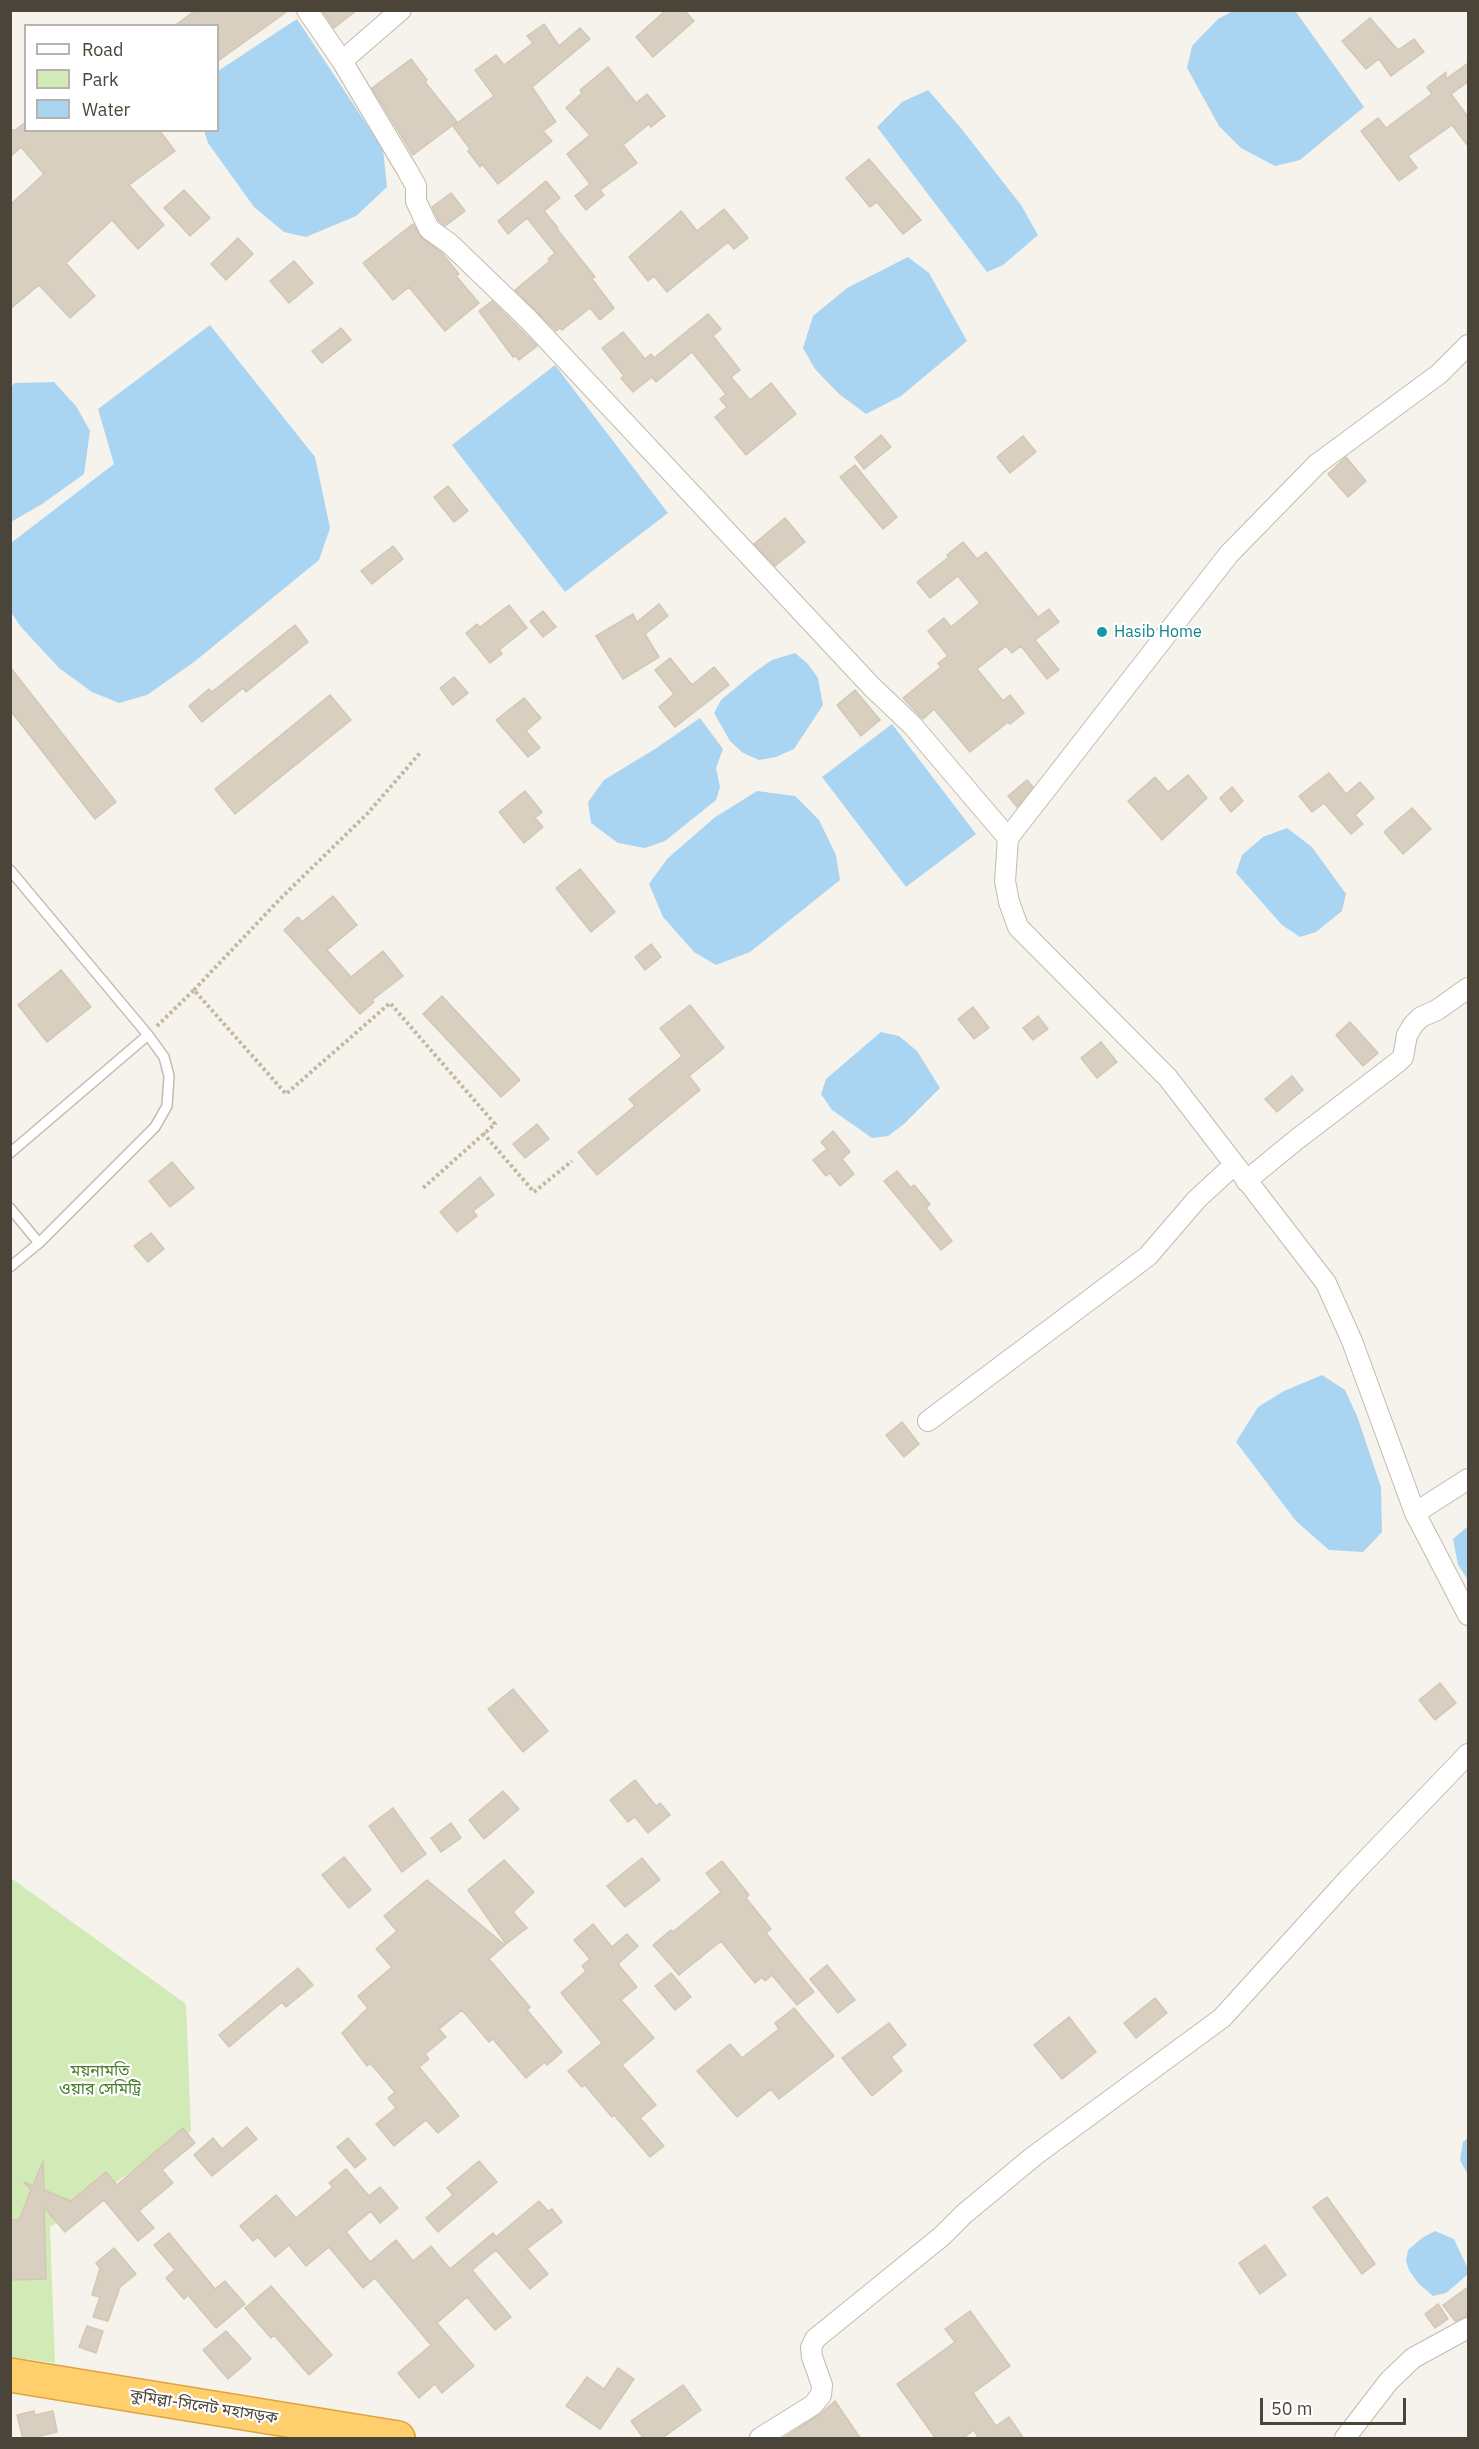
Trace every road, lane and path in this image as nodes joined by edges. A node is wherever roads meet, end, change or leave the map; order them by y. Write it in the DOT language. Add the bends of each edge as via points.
graph roads {
  1 [pos="307,10"];
  2 [pos="401,10"];
  3 [pos="342,61"];
  4 [pos="1468,345"];
  5 [pos="420,753"];
  6 [pos="1008,838"];
  7 [pos="10,870"];
  8 [pos="1468,988"];
  9 [pos="194,990"];
  10 [pos="148,1035"];
  11 [pos="483,1133"];
  12 [pos="10,1153"];
  13 [pos="572,1161"];
  14 [pos="1234,1165"];
  15 [pos="1246,1181"];
  16 [pos="423,1188"];
  17 [pos="10,1208"];
  18 [pos="39,1242"];
  19 [pos="10,1267"];
  20 [pos="928,1421"];
  21 [pos="1468,1479"];
  22 [pos="1415,1513"];
  23 [pos="1468,1615"];
  24 [pos="1468,1754"];
  25 [pos="1468,2328"];
  26 [pos="10,2375"];
  27 [pos="398,2439"];
  28 [pos="760,2439"];
  29 [pos="1345,2439"];
  1 -- 3 [label="street"];
  2 -- 3 [label="street"];
  3 -- 6 [label="street" via="416,186 416,201 429,229 450,244 528,319 864,679 912,725"];
  4 -- 6 [label="street" via="1439,374 1317,464 1228,554"];
  5 -- 9 [label="path" via="367,814"];
  6 -- 14 [label="street" via="1005,881 1018,927 1168,1078"];
  7 -- 10 [label="lane"];
  8 -- 15 [label="street" via="1413,1025 1398,1062"];
  9 -- 10 [label="path"];
  9 -- 11 [label="path" via="286,1094 390,1003 495,1124"];
  10 -- 12 [label="lane"];
  10 -- 18 [label="lane" via="164,1057 169,1076 167,1106 156,1127"];
  11 -- 13 [label="path" via="534,1192"];
  11 -- 16 [label="path"];
  14 -- 15 [label="street"];
  14 -- 20 [label="street" via="1189,1207 1148,1256"];
  15 -- 22 [label="street" via="1326,1283 1352,1341"];
  17 -- 18 [label="lane"];
  18 -- 19 [label="lane"];
  21 -- 22 [label="street"];
  22 -- 23 [label="street"];
  24 -- 28 [label="street" via="1222,2018 1034,2156 814,2339 812,2357 822,2385 821,2394 813,2405"];
  25 -- 29 [label="street" via="1413,2358 1389,2381"];
  26 -- 27 [label="highway, কুমিল্লা-সিলেট মহাসড়ক"];
}
